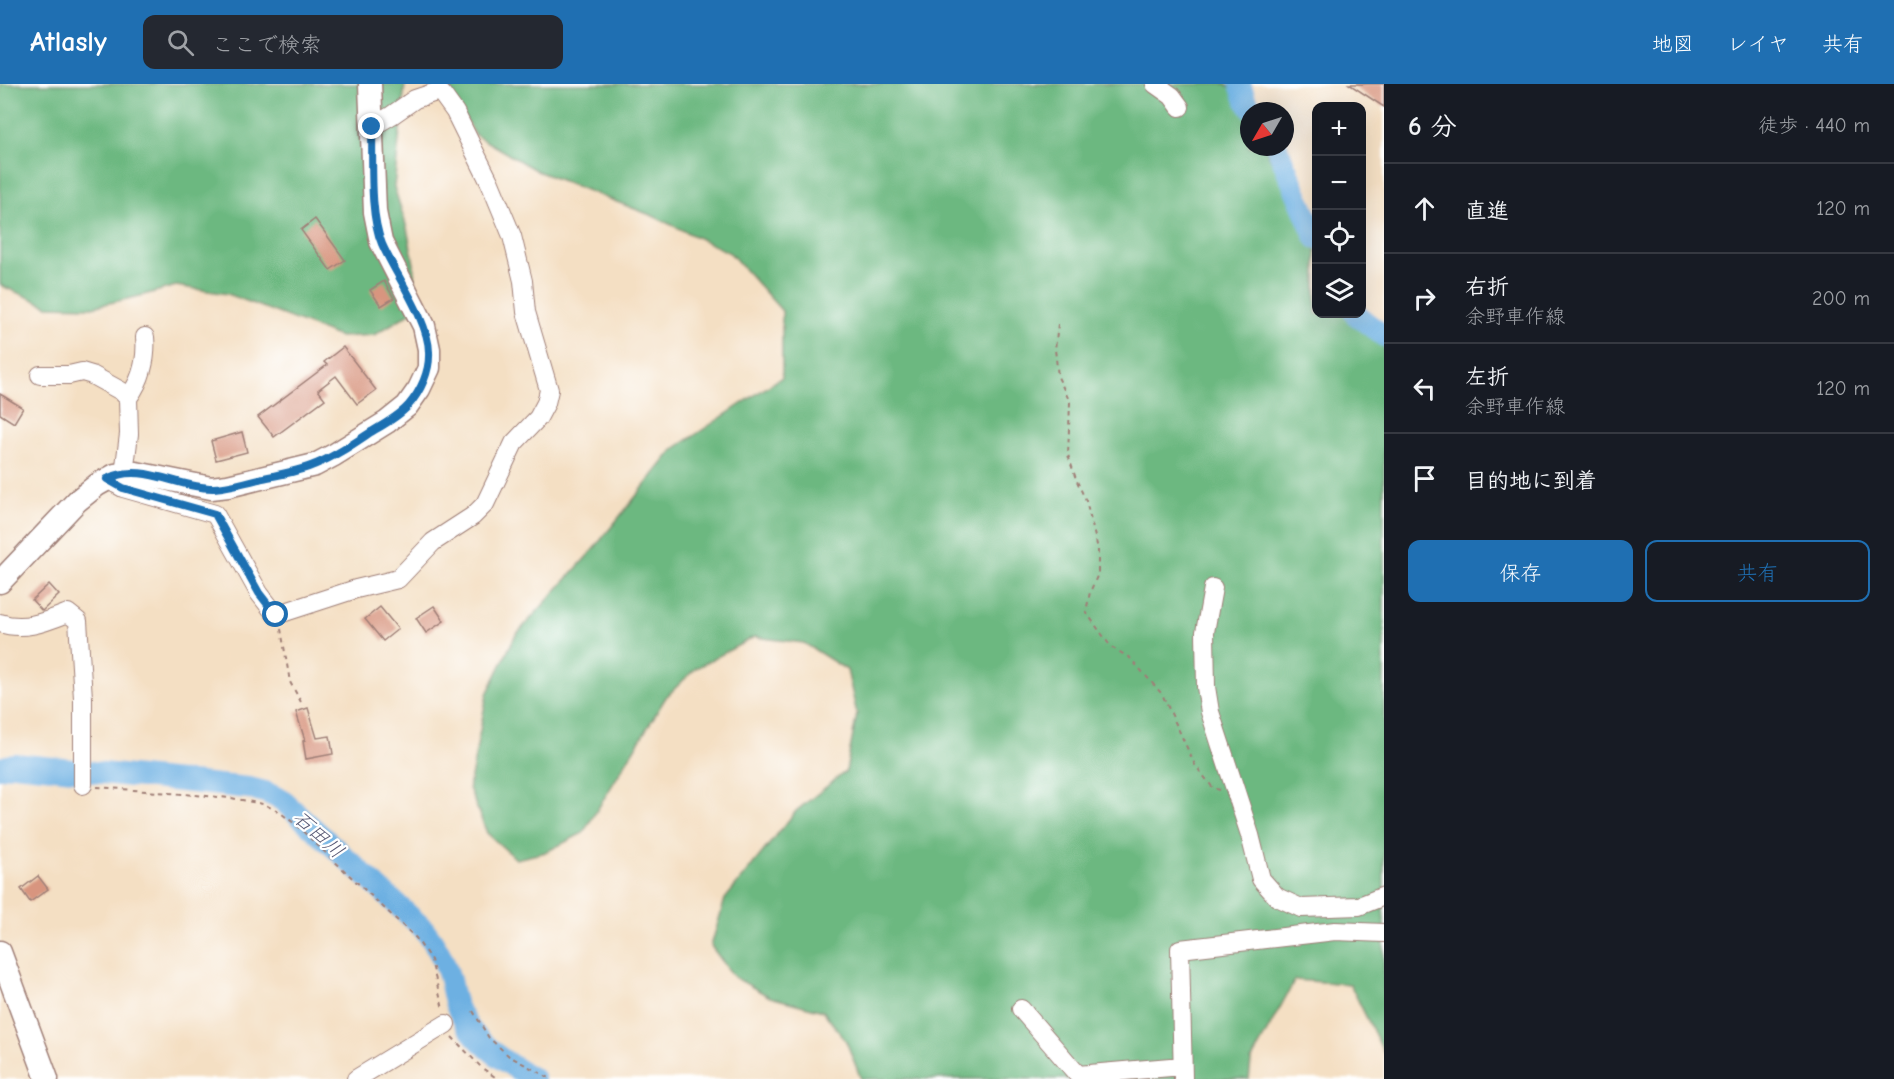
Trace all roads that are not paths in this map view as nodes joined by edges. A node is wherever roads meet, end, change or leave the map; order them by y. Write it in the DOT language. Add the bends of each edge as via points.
graph roads {
  1 [pos="370,84"];
  2 [pos="1155,84"];
  3 [pos="1180,107"];
  4 [pos="372,127"];
  5 [pos="145,337"];
  6 [pos="40,375"];
  7 [pos="128,398"];
  8 [pos="116,476"];
  9 [pos="0,582"];
  10 [pos="1214,588"];
  11 [pos="0,623"];
  12 [pos="83,785"];
  13 [pos="1384,896"];
  14 [pos="1384,933"];
  15 [pos="0,952"];
  16 [pos="1020,1009"];
  17 [pos="446,1024"];
  18 [pos="1182,1072"];
  19 [pos="47,1079"];
  20 [pos="356,1079"];
  1 -- 4 [label="main road"];
  2 -- 3 [label="street"];
  4 -- 8 [label="main road" via="375,212 381,242 424,326 429,349 429,368 408,406 315,465 271,476 211,488 136,472"];
  4 -- 8 [label="street" via="415,99 436,92 442,94 455,112 513,236 526,312 549,390 538,418 514,443 484,504 473,516 433,542 398,579 276,615 259,593 215,514 123,488"];
  5 -- 7 [label="street" via="146,355 136,388"];
  6 -- 7 [label="street" via="82,372"];
  7 -- 8 [label="street" via="129,434"];
  8 -- 9 [label="main road" via="97,484 77,501"];
  10 -- 13 [label="street" via="1204,632 1210,712 1261,879 1277,897 1301,908 1359,906"];
  11 -- 12 [label="street" via="36,625 68,613 78,621"];
  14 -- 18 [label="street" via="1335,931 1180,949"];
  15 -- 19 [label="main road"];
  16 -- 18 [label="street" via="1078,1075"];
  17 -- 20 [label="street"];
}
